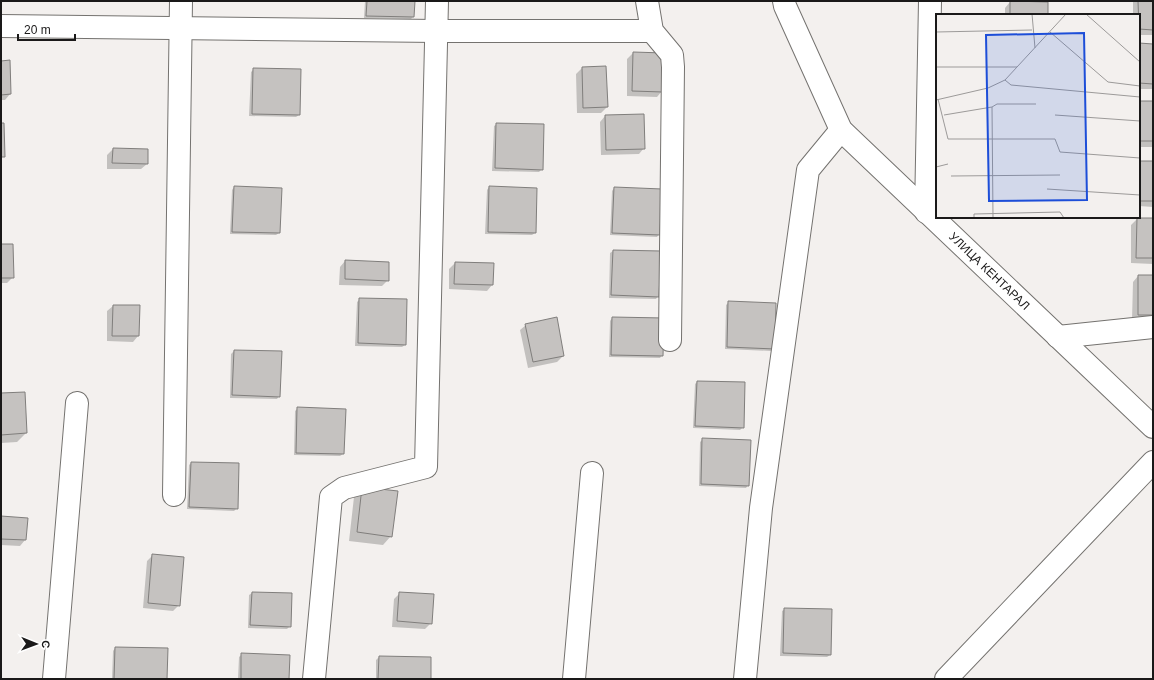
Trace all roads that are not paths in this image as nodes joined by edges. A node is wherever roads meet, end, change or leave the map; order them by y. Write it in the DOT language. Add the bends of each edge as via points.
graph roads {
  1 [pos="181,1"];
  2 [pos="437,1"];
  3 [pos="647,1"];
  4 [pos="784,1"];
  5 [pos="930,1"];
  6 [pos="1,26"];
  7 [pos="181,28"];
  8 [pos="437,31"];
  9 [pos="652,31"];
  10 [pos="841,130"];
  11 [pos="926,212"];
  12 [pos="1153,327"];
  13 [pos="1058,337"];
  14 [pos="670,340"];
  15 [pos="78,403"];
  16 [pos="1153,427"];
  17 [pos="1153,462"];
  18 [pos="592,473"];
  19 [pos="174,495"];
  20 [pos="54,679"];
  21 [pos="314,679"];
  22 [pos="574,679"];
  23 [pos="745,679"];
  24 [pos="946,679"];
  1 -- 7 [label="street"];
  2 -- 8 [label="street"];
  3 -- 9 [label="street"];
  4 -- 10 [label="street, УЛИЦА КЕНТАРАЛ"];
  5 -- 11 [label="street"];
  6 -- 7 [label="street"];
  7 -- 8 [label="street"];
  7 -- 19 [label="street"];
  8 -- 9 [label="street"];
  8 -- 21 [label="street" via="426,467 344,488 331,497"];
  9 -- 14 [label="street" via="672,55 674,67"];
  10 -- 11 [label="street, УЛИЦА КЕНТАРАЛ"];
  10 -- 23 [label="street" via="808,170 761,508"];
  11 -- 13 [label="street, УЛИЦА КЕНТАРАЛ"];
  12 -- 13 [label="street"];
  13 -- 16 [label="street, УЛИЦА КЕНТАРАЛ"];
  15 -- 20 [label="street"];
  17 -- 24 [label="street"];
  18 -- 22 [label="street"];
}
